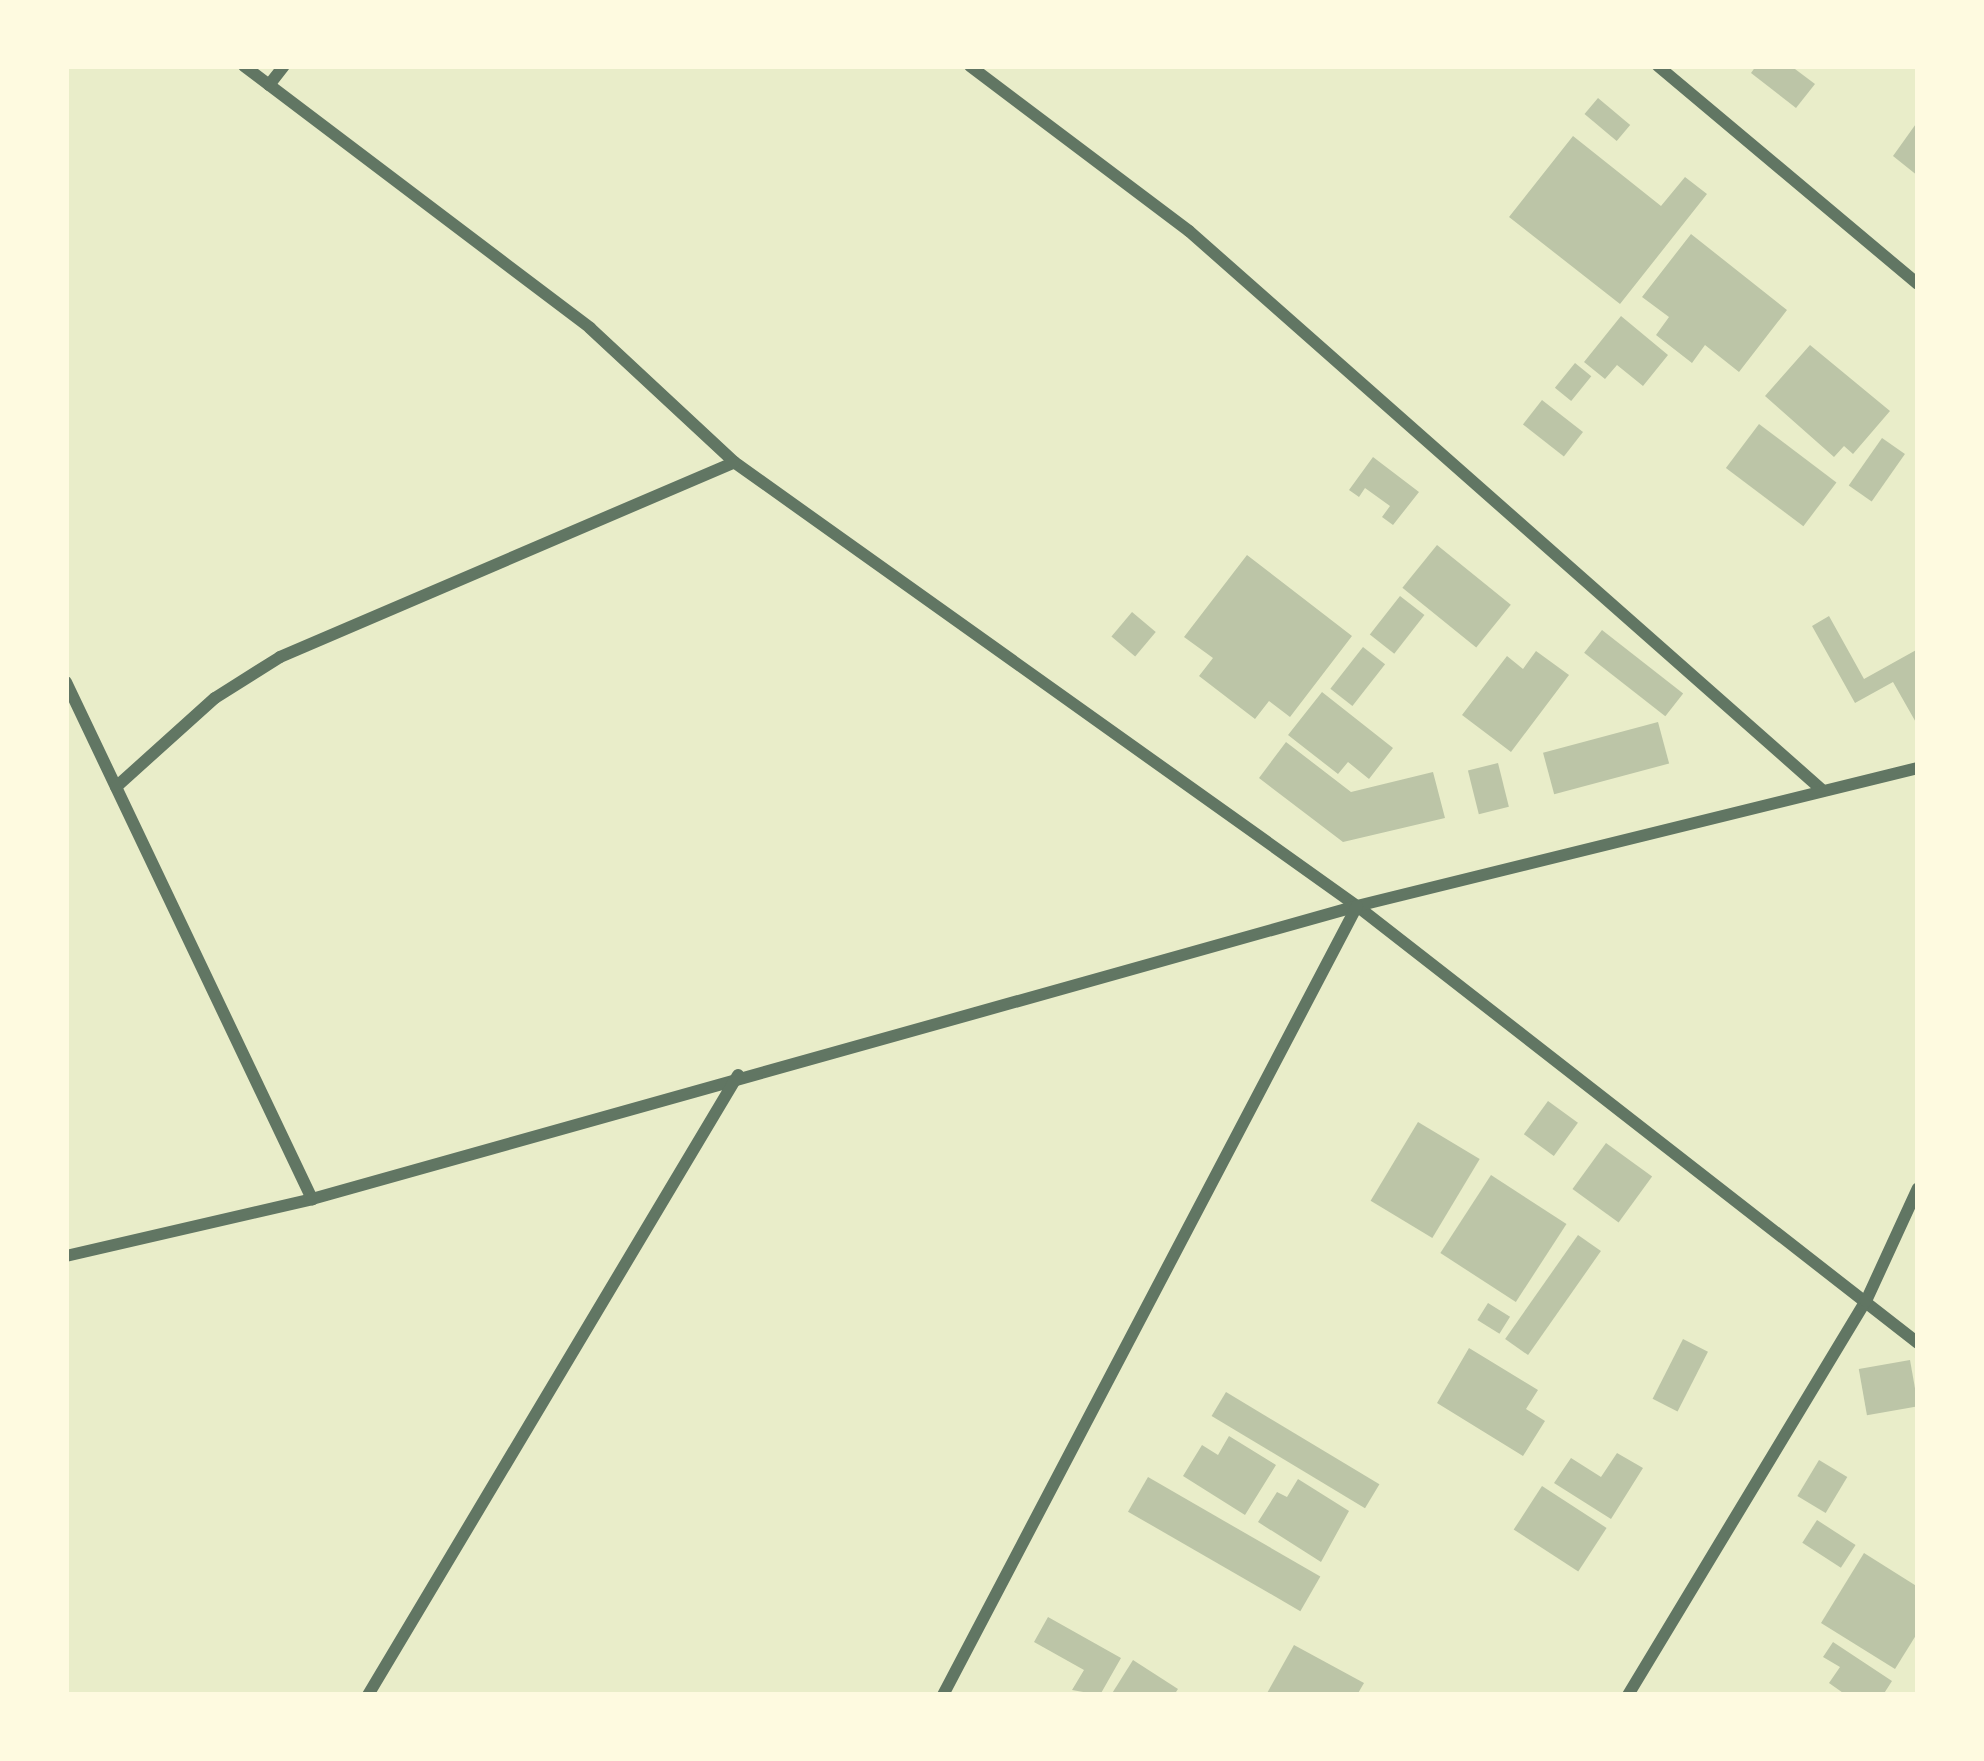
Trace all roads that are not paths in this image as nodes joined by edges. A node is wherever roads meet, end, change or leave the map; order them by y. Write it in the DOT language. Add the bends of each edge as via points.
graph roads {
  1 [pos="244,66"];
  2 [pos="284,66"];
  3 [pos="970,66"];
  4 [pos="1658,66"];
  5 [pos="269,85"];
  6 [pos="1918,284"];
  7 [pos="734,462"];
  8 [pos="66,682"];
  9 [pos="1918,768"];
  10 [pos="116,788"];
  11 [pos="1821,789"];
  12 [pos="1358,906"];
  13 [pos="738,1075"];
  14 [pos="1918,1188"];
  15 [pos="312,1199"];
  16 [pos="66,1256"];
  17 [pos="1866,1301"];
  18 [pos="1918,1343"];
  19 [pos="368,1695"];
  20 [pos="944,1695"];
  21 [pos="1628,1695"];
  1 -- 5 [label="street"];
  2 -- 5 [label="street"];
  3 -- 11 [label="street" via="1189,231"];
  4 -- 6 [label="street"];
  5 -- 7 [label="street" via="590,328"];
  7 -- 10 [label="street" via="298,648 214,698"];
  7 -- 12 [label="street"];
  8 -- 10 [label="street"];
  9 -- 11 [label="street"];
  10 -- 15 [label="street"];
  11 -- 12 [label="street"];
  12 -- 13 [label="street" via="985,1014"];
  12 -- 17 [label="street"];
  12 -- 20 [label="street"];
  13 -- 15 [label="street"];
  13 -- 19 [label="street"];
  14 -- 17 [label="street"];
  15 -- 16 [label="street"];
  17 -- 18 [label="street"];
  17 -- 21 [label="street"];
}
